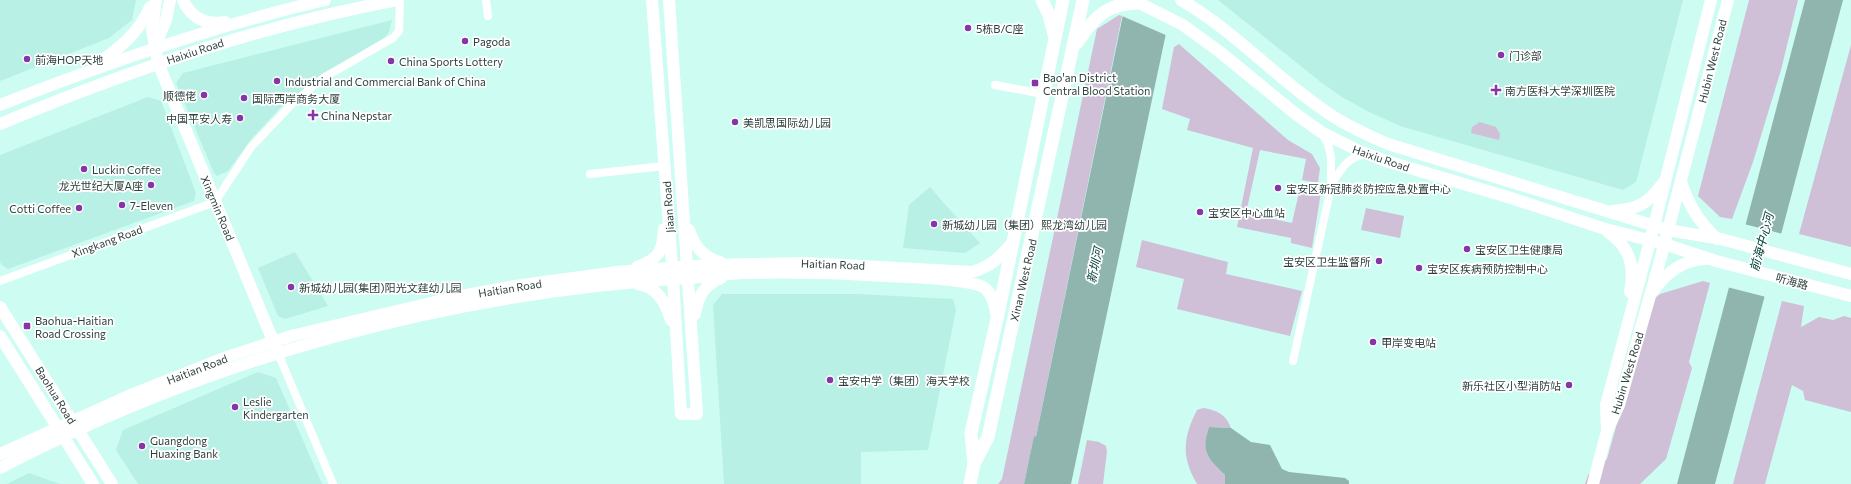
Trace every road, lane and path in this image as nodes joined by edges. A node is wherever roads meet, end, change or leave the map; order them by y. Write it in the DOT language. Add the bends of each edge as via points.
graph roads {
  1 [pos="153,0"];
  2 [pos="156,0"];
  3 [pos="170,0"];
  4 [pos="183,0"];
  5 [pos="325,0"];
  6 [pos="399,0"];
  7 [pos="486,0"];
  8 [pos="648,0"];
  9 [pos="652,0"];
  10 [pos="669,0"];
  11 [pos="676,0"];
  12 [pos="1042,0"];
  13 [pos="1063,0"];
  14 [pos="1083,0"];
  15 [pos="1711,0"];
  16 [pos="1728,0"];
  17 [pos="1133,2"];
  18 [pos="1184,2"];
  19 [pos="488,16"];
  20 [pos="246,19"];
  21 [pos="653,19"];
  22 [pos="1054,38"];
  23 [pos="671,42"];
  24 [pos="155,47"];
  25 [pos="1072,50"];
  26 [pos="158,63"];
  27 [pos="85,72"];
  28 [pos="995,85"];
  29 [pos="31,93"];
  30 [pos="1043,94"];
  31 [pos="0,105"];
  32 [pos="36,109"];
  33 [pos="0,124"];
  34 [pos="1321,132"];
  35 [pos="1366,154"];
  36 [pos="665,166"];
  37 [pos="590,174"];
  38 [pos="1666,179"];
  39 [pos="1681,182"];
  40 [pos="1331,187"];
  41 [pos="667,196"];
  42 [pos="215,202"];
  43 [pos="1592,208"];
  44 [pos="1606,212"];
  45 [pos="685,219"];
  46 [pos="1585,223"];
  47 [pos="1654,226"];
  48 [pos="1602,228"];
  49 [pos="1668,230"];
  50 [pos="1719,239"];
  51 [pos="1650,241"];
  52 [pos="1013,242"];
  53 [pos="1664,244"];
  54 [pos="1712,260"];
  55 [pos="729,264"];
  56 [pos="688,272"];
  57 [pos="673,273"];
  58 [pos="743,273"];
  59 [pos="1851,274"];
  60 [pos="620,277"];
  61 [pos="0,281"];
  62 [pos="1651,294"];
  63 [pos="1851,296"];
  64 [pos="0,307"];
  65 [pos="997,319"];
  66 [pos="692,333"];
  67 [pos="0,336"];
  68 [pos="677,336"];
  69 [pos="1624,339"];
  70 [pos="275,347"];
  71 [pos="1293,361"];
  72 [pos="976,412"];
  73 [pos="993,415"];
  74 [pos="75,426"];
  75 [pos="1607,431"];
  76 [pos="60,432"];
  77 [pos="0,454"];
  78 [pos="974,464"];
  79 [pos="0,468"];
  80 [pos="93,484"];
  81 [pos="112,484"];
  82 [pos="333,484"];
  83 [pos="970,484"];
  84 [pos="1592,484"];
  1 -- 27 [label="main road" via="133,36"];
  2 -- 24 [label="main road, Xingmin Road" via="152,18"];
  3 -- 24 [label="main road" via="166,20"];
  4 -- 20 [label="main road" via="195,18 204,21 222,23"];
  5 -- 20 [label="main road, Haixiu Road"];
  6 -- 26 [label="main road, Haixiu Road" via="259,31"];
  6 -- 42 [label="street" via="399,31 393,38 323,78 293,103 251,147"];
  7 -- 19 [label="street"];
  8 -- 21 [label="main road"];
  9 -- 21 [label="main road, Jiaan Road"];
  10 -- 23 [label="main road, Jiaan Road"];
  11 -- 23 [label="main road"];
  12 -- 22 [label="main road" via="1048,11"];
  13 -- 22 [label="main road, Xinan West Road"];
  14 -- 25 [label="main road, Xinan West Road"];
  15 -- 38 [label="main road, Hubin West Road"];
  16 -- 39 [label="main road, Hubin West Road"];
  17 -- 25 [label="main road" via="1106,10 1097,17"];
  17 -- 34 [label="main road, Haixiu Road" via="1183,25"];
  18 -- 43 [label="main road, Haixiu Road" via="1218,25 1311,101 1355,129 1420,155"];
  20 -- 24 [label="main road, Haixiu Road"];
  21 -- 36 [label="main road, Jiaan Road"];
  22 -- 30 [label="main road, Xinan West Road"];
  23 -- 45 [label="main road, Jiaan Road"];
  24 -- 26 [label="main road, Xingmin Road"];
  24 -- 27 [label="main road, Haixiu Road"];
  25 -- 73 [label="main road, Xinan West Road"];
  26 -- 32 [label="main road, Haixiu Road"];
  26 -- 42 [label="main road, Xingmin Road"];
  27 -- 29 [label="main road, Haixiu Road"];
  28 -- 30 [label="street"];
  29 -- 31 [label="main road, Haixiu Road"];
  29 -- 32 [label="main road" via="27,97 26,105"];
  30 -- 52 [label="main road, Xinan West Road"];
  32 -- 33 [label="main road, Haixiu Road"];
  34 -- 35 [label="main road, Haixiu Road"];
  34 -- 40 [label="street" via="1328,144 1331,157"];
  35 -- 40 [label="street" via="1346,162"];
  35 -- 46 [label="main road, Haixiu Road"];
  36 -- 37 [label="street"];
  36 -- 41 [label="main road, Jiaan Road"];
  38 -- 44 [label="main road" via="1645,203 1628,210"];
  38 -- 47 [label="main road, Hubin West Road"];
  39 -- 49 [label="main road, Hubin West Road"];
  39 -- 50 [label="main road" via="1695,215"];
  40 -- 71 [label="street"];
  41 -- 57 [label="main road, Jiaan Road"];
  41 -- 60 [label="main road" via="663,241 657,256"];
  42 -- 61 [label="street, Xingkang Road"];
  42 -- 70 [label="main road, Xingmin Road"];
  43 -- 44 [label="main road, Haixiu Road"];
  43 -- 46 [label="main road" via="1595,218"];
  44 -- 47 [label="main road, Haixiu Road"];
  45 -- 55 [label="main road" via="692,239 702,254"];
  45 -- 56 [label="main road, Jiaan Road"];
  46 -- 48 [label="main road, Haixiu Road"];
  47 -- 49 [label="main road, Haixiu Road"];
  47 -- 51 [label="main road, Hubin West Road"];
  48 -- 51 [label="main road, Haixiu Road"];
  48 -- 69 [label="main road" via="1623,245 1632,268"];
  49 -- 50 [label="main road, 听海路"];
  49 -- 53 [label="main road, Hubin West Road"];
  50 -- 59 [label="main road, 听海路"];
  51 -- 53 [label="main road, Haixiu Road"];
  51 -- 69 [label="main road, Hubin West Road"];
  52 -- 55 [label="main road, Haitian Road" via="986,267 960,273 806,263"];
  52 -- 65 [label="main road, Xinan West Road"];
  53 -- 54 [label="main road, 听海路"];
  53 -- 62 [label="main road, Hubin West Road"];
  54 -- 62 [label="main road" via="1698,259 1679,267 1664,278"];
  54 -- 63 [label="main road, 听海路"];
  55 -- 56 [label="main road, Haitian Road"];
  56 -- 57 [label="main road, Haitian Road"];
  56 -- 58 [label="main road, Haitian Road"];
  56 -- 66 [label="main road, Jiaan Road"];
  57 -- 60 [label="main road, Haitian Road"];
  57 -- 68 [label="main road, Jiaan Road"];
  58 -- 65 [label="main road, Haitian Road" via="873,275 974,283 989,293"];
  58 -- 66 [label="main road" via="718,279 704,289 696,305"];
  60 -- 68 [label="main road" via="647,285 657,292 667,308"];
  60 -- 70 [label="main road, Haitian Road" via="515,286 456,297 291,336"];
  62 -- 75 [label="main road, Hubin West Road" via="1619,405"];
  64 -- 74 [label="main road, Baohua Road"];
  65 -- 72 [label="main road, Xinan West Road"];
  66 -- 68 [label="main road, Jiaan Road" via="697,414 681,414"];
  67 -- 76 [label="main road, Baohua Road"];
  69 -- 75 [label="main road, Hubin West Road" via="1606,405"];
  70 -- 74 [label="main road, Haitian Road" via="180,375"];
  70 -- 82 [label="street"];
  72 -- 73 [label="main road"];
  72 -- 78 [label="main road, Xinan West Road" via="971,433"];
  73 -- 78 [label="main road, Xinan West Road" via="988,437"];
  74 -- 76 [label="main road, Haitian Road"];
  74 -- 81 [label="main road, Baohua Road"];
  75 -- 84 [label="main road"];
  76 -- 77 [label="main road, Haitian Road"];
  76 -- 79 [label="main road, Haitian Road"];
  76 -- 80 [label="main road, Baohua Road"];
  78 -- 83 [label="main road, Xinan West Road"];
}
